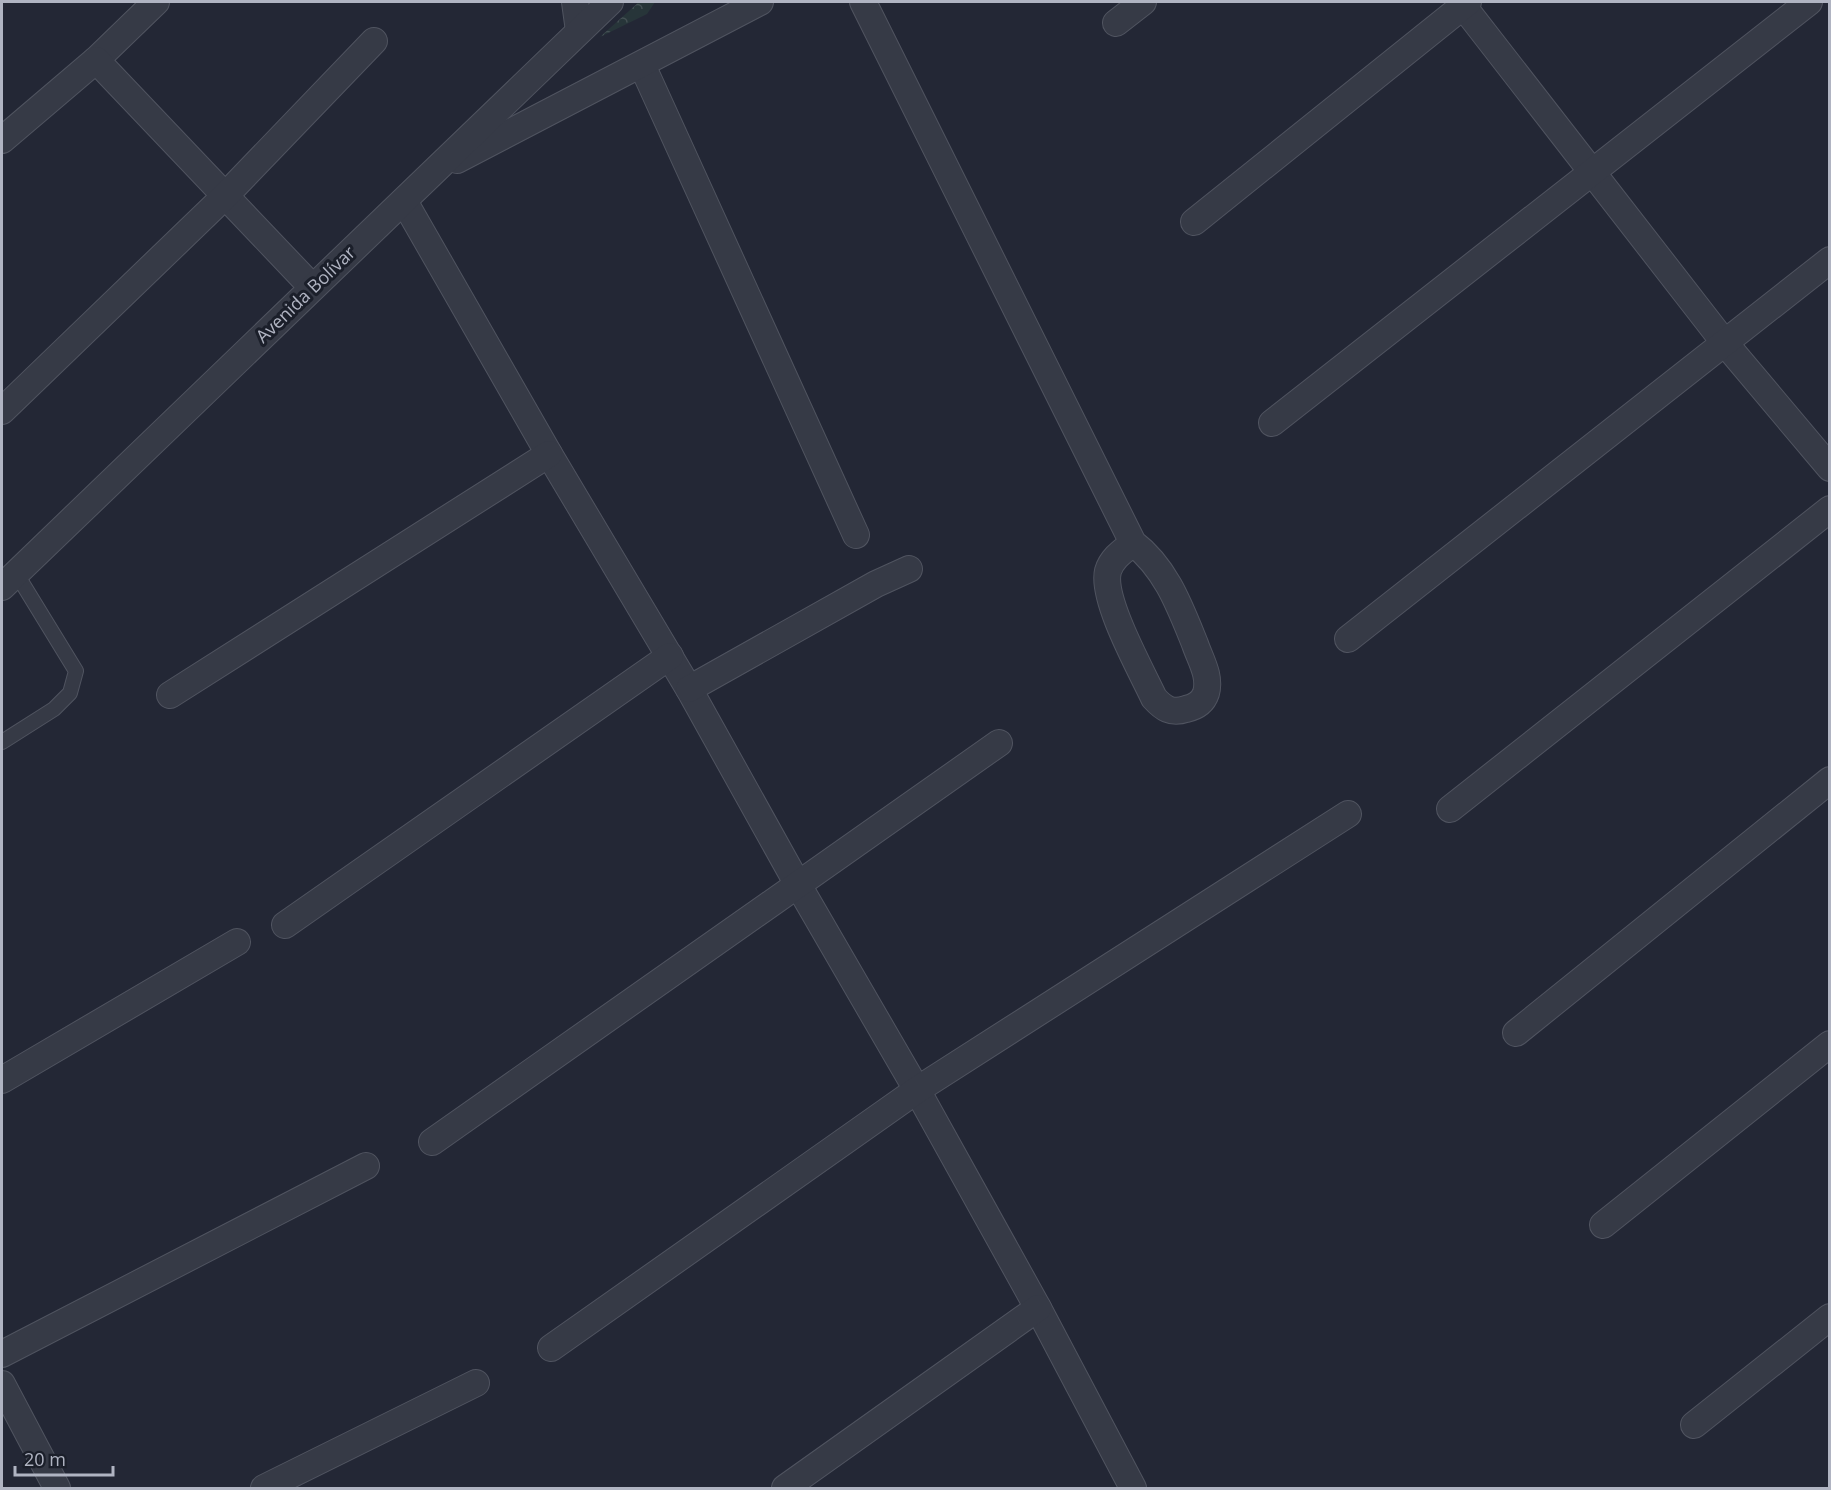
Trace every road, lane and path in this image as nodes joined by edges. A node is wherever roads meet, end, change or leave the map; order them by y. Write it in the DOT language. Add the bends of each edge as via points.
graph roads {
  1 [pos="156,2"];
  2 [pos="575,2"];
  3 [pos="610,2"];
  4 [pos="760,2"];
  5 [pos="863,2"];
  6 [pos="1143,2"];
  7 [pos="1809,2"];
  8 [pos="1464,3"];
  9 [pos="1116,23"];
  10 [pos="579,31"];
  11 [pos="374,41"];
  12 [pos="96,60"];
  13 [pos="642,66"];
  14 [pos="2,140"];
  15 [pos="434,172"];
  16 [pos="1594,172"];
  17 [pos="225,196"];
  18 [pos="404,201"];
  19 [pos="1194,222"];
  20 [pos="1830,260"];
  21 [pos="312,286"];
  22 [pos="1724,342"];
  23 [pos="2,411"];
  24 [pos="1272,423"];
  25 [pos="549,454"];
  26 [pos="1830,468"];
  27 [pos="1830,509"];
  28 [pos="856,535"];
  29 [pos="1133,543"];
  30 [pos="909,569"];
  31 [pos="9,580"];
  32 [pos="1348,639"];
  33 [pos="670,656"];
  34 [pos="689,689"];
  35 [pos="170,694"];
  36 [pos="2,742"];
  37 [pos="999,743"];
  38 [pos="1830,780"];
  39 [pos="1450,809"];
  40 [pos="1348,814"];
  41 [pos="797,883"];
  42 [pos="285,925"];
  43 [pos="237,942"];
  44 [pos="1516,1033"];
  45 [pos="1830,1044"];
  46 [pos="2,1080"];
  47 [pos="918,1090"];
  48 [pos="432,1142"];
  49 [pos="366,1166"];
  50 [pos="1603,1225"];
  51 [pos="1038,1308"];
  52 [pos="1830,1317"];
  53 [pos="551,1348"];
  54 [pos="2,1354"];
  55 [pos="476,1383"];
  56 [pos="2,1384"];
  57 [pos="1694,1425"];
  58 [pos="57,1488"];
  59 [pos="264,1488"];
  60 [pos="785,1488"];
  61 [pos="1133,1488"];
  1 -- 12 [label="street"];
  2 -- 10 [label="street"];
  3 -- 10 [label="street, Avenida Bolívar"];
  4 -- 13 [label="street"];
  5 -- 29 [label="street"];
  6 -- 9 [label="street"];
  7 -- 16 [label="street"];
  8 -- 16 [label="street"];
  8 -- 19 [label="street"];
  10 -- 15 [label="street, Avenida Bolívar"];
  11 -- 17 [label="street"];
  12 -- 14 [label="street"];
  12 -- 17 [label="street"];
  13 -- 15 [label="street"];
  13 -- 28 [label="street"];
  15 -- 18 [label="street, Avenida Bolívar"];
  16 -- 22 [label="street"];
  16 -- 24 [label="street"];
  17 -- 21 [label="street"];
  17 -- 23 [label="street"];
  18 -- 21 [label="street, Avenida Bolívar"];
  18 -- 25 [label="street"];
  20 -- 22 [label="street"];
  21 -- 31 [label="street, Avenida Bolívar"];
  22 -- 26 [label="street"];
  22 -- 32 [label="street"];
  25 -- 33 [label="street"];
  25 -- 35 [label="street"];
  27 -- 39 [label="street"];
  29 -- 29 [label="street" via="1115,557 1109,568 1108,596 1154,698 1166,710 1196,706 1206,693 1207,675 1177,598"];
  30 -- 34 [label="street"];
  31 -- 36 [label="lane" via="76,671 70,693 54,709"];
  33 -- 34 [label="street"];
  33 -- 42 [label="street"];
  34 -- 41 [label="street"];
  37 -- 41 [label="street"];
  38 -- 44 [label="street"];
  40 -- 47 [label="street"];
  41 -- 47 [label="street"];
  41 -- 48 [label="street"];
  43 -- 46 [label="street"];
  45 -- 50 [label="street"];
  47 -- 51 [label="street"];
  47 -- 53 [label="street"];
  49 -- 54 [label="street"];
  51 -- 60 [label="street"];
  51 -- 61 [label="street"];
  52 -- 57 [label="street"];
  55 -- 59 [label="street"];
  56 -- 58 [label="street"];
}
